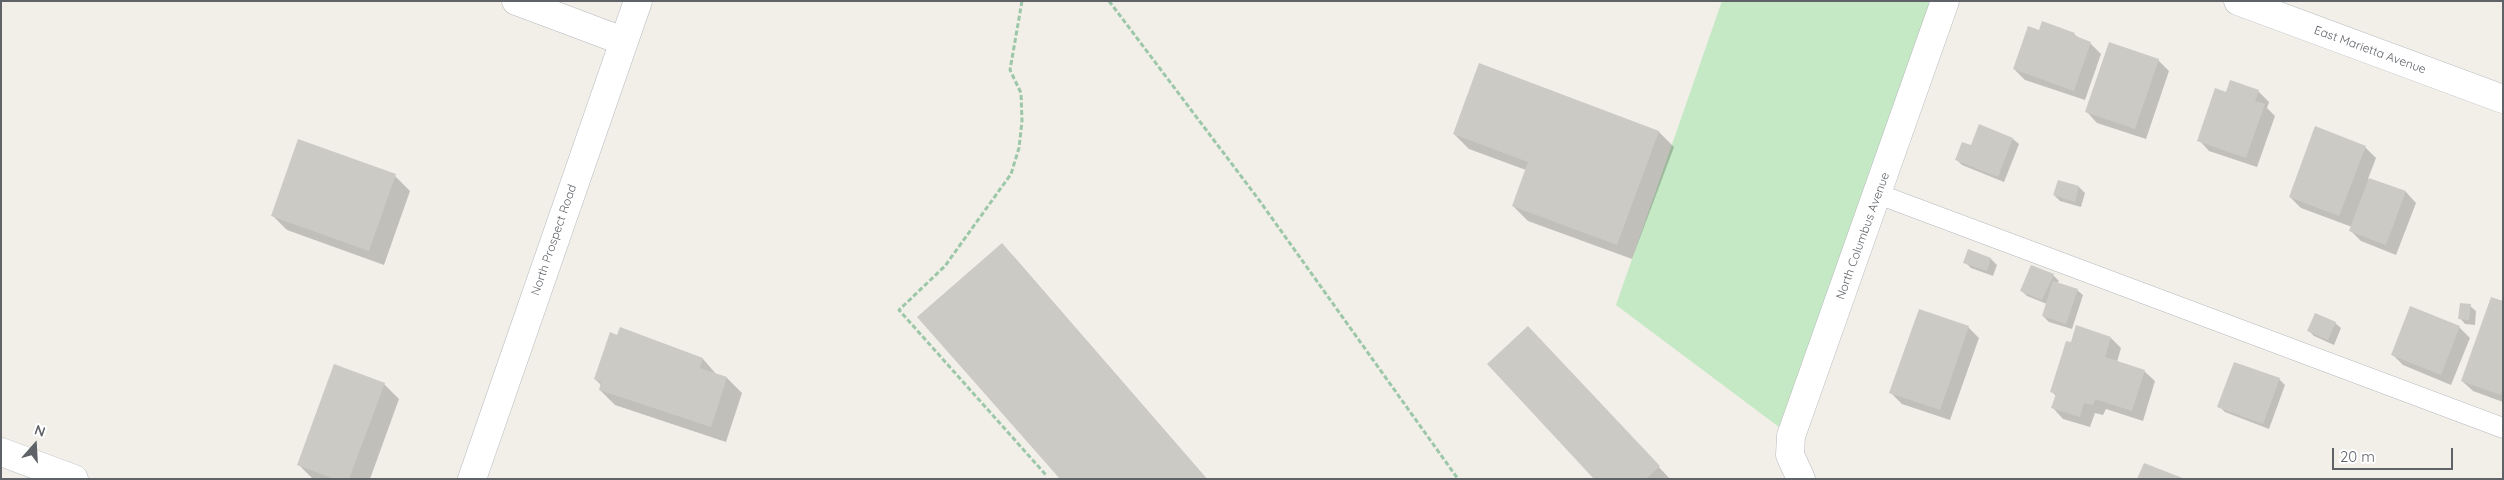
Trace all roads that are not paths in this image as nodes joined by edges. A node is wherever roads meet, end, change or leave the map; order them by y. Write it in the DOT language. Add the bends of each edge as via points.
graph roads {
  1 [pos="516,1"];
  2 [pos="638,1"];
  3 [pos="1945,1"];
  4 [pos="2238,1"];
  5 [pos="623,41"];
  6 [pos="2503,99"];
  7 [pos="1878,194"];
  8 [pos="2503,428"];
  9 [pos="1,452"];
  10 [pos="1798,474"];
  11 [pos="74,479"];
  12 [pos="472,479"];
  1 -- 5 [label="street"];
  2 -- 5 [label="street, North Prospect Road"];
  3 -- 7 [label="street, North Columbus Avenue"];
  4 -- 6 [label="street, East Marietta Avenue"];
  5 -- 12 [label="street, North Prospect Road"];
  7 -- 8 [label="lane"];
  7 -- 10 [label="street, North Columbus Avenue" via="1791,436 1790,455"];
  9 -- 11 [label="street"];
}
